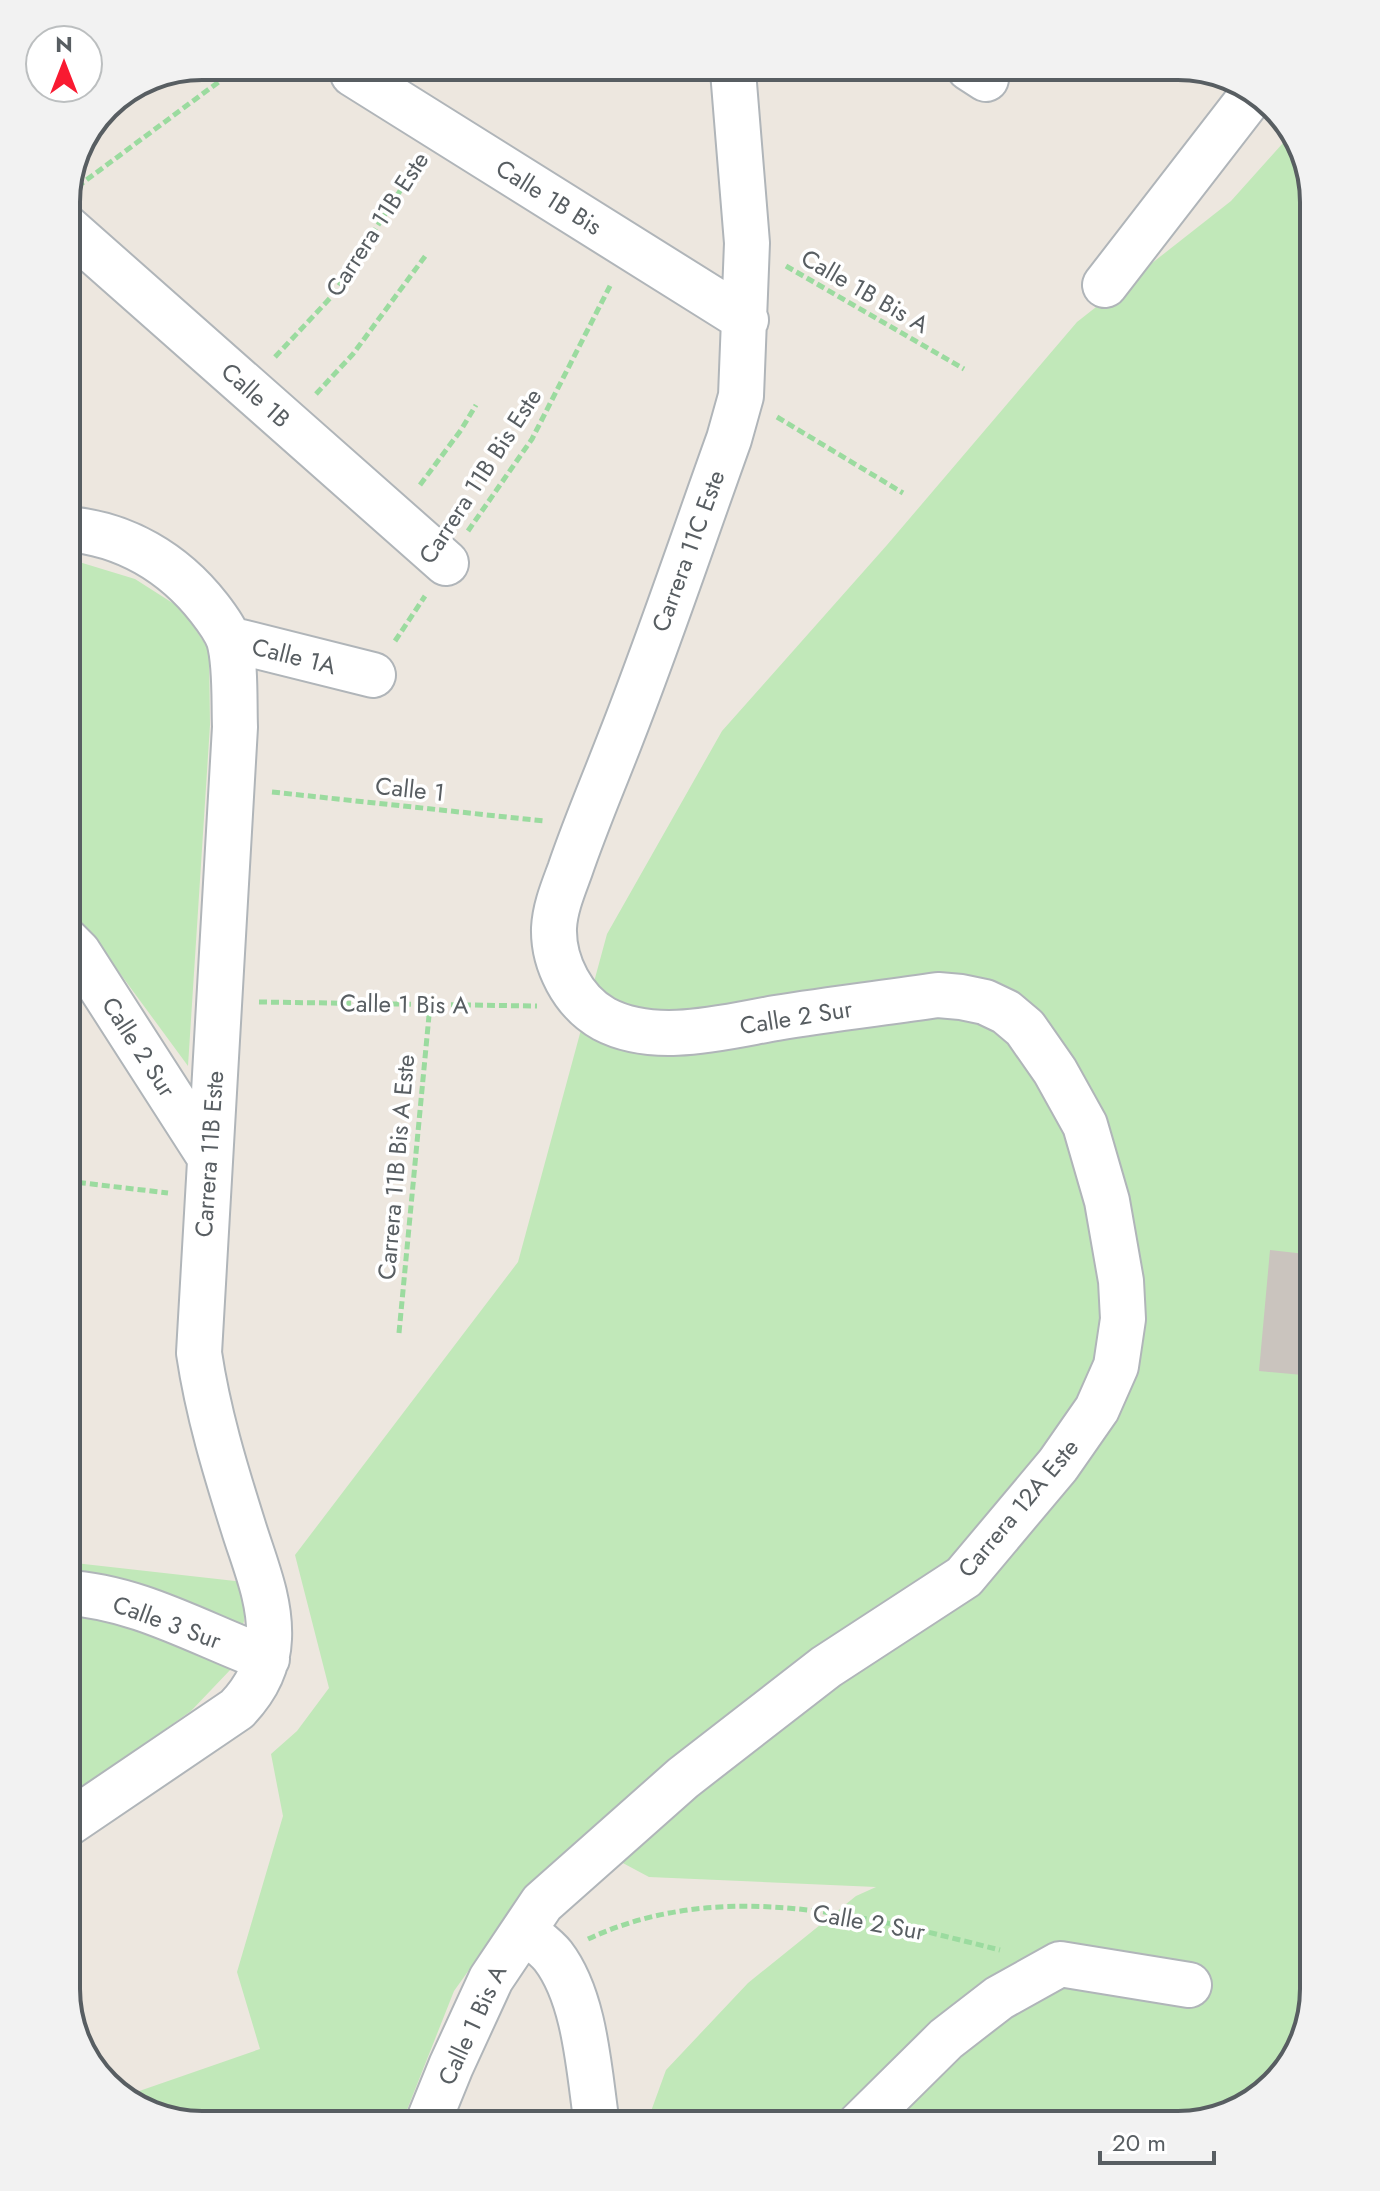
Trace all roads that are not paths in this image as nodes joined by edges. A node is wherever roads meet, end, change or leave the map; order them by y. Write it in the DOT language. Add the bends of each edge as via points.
graph roads {
  1 [pos="363,80"];
  2 [pos="734,80"];
  3 [pos="1247,102"];
  4 [pos="80,239"];
  5 [pos="1105,285"];
  6 [pos="746,320"];
  7 [pos="80,531"];
  8 [pos="446,563"];
  9 [pos="229,639"];
  10 [pos="373,675"];
  11 [pos="80,955"];
  12 [pos="590,1007"];
  13 [pos="1006,1012"];
  14 [pos="208,1177"];
  15 [pos="80,1594"];
  16 [pos="267,1659"];
  17 [pos="80,1816"];
  18 [pos="539,1943"];
  19 [pos="1189,1985"];
  20 [pos="433,2111"];
  21 [pos="595,2111"];
  22 [pos="876,2111"];
  1 -- 6 [label="street, Calle 1B Bis"];
  2 -- 6 [label="street, Carrera 11C Este" via="747,243"];
  3 -- 5 [label="street"];
  4 -- 8 [label="street, Calle 1B"];
  6 -- 12 [label="street, Carrera 11C Este" via="741,396 729,439 557,908 554,929 562,972"];
  7 -- 9 [label="street, Calle 1A" via="132,545 156,558 198,594"];
  9 -- 10 [label="street, Calle 1A"];
  9 -- 14 [label="street, Carrera 11B Este" via="235,727"];
  11 -- 14 [label="street, Calle 2 Sur"];
  12 -- 13 [label="street, Calle 2 Sur" via="603,1019 659,1033 938,995 985,1002"];
  13 -- 18 [label="street, Carrera 12A Este" via="1044,1053 1085,1125 1109,1213 1123,1319 1116,1366 1097,1409 1058,1465 964,1577 826,1667 571,1874 542,1903"];
  14 -- 16 [label="street, Carrera 11B Este" via="199,1353 215,1436 265,1597"];
  15 -- 16 [label="street, Calle 3 Sur" via="131,1606"];
  16 -- 17 [label="street" via="252,1694 237,1709"];
  18 -- 20 [label="street, Calle 1 Bis A" via="510,1949 491,1979"];
  18 -- 21 [label="street" via="569,1984"];
  19 -- 22 [label="street" via="1060,1964 999,1998 946,2039"];
}
